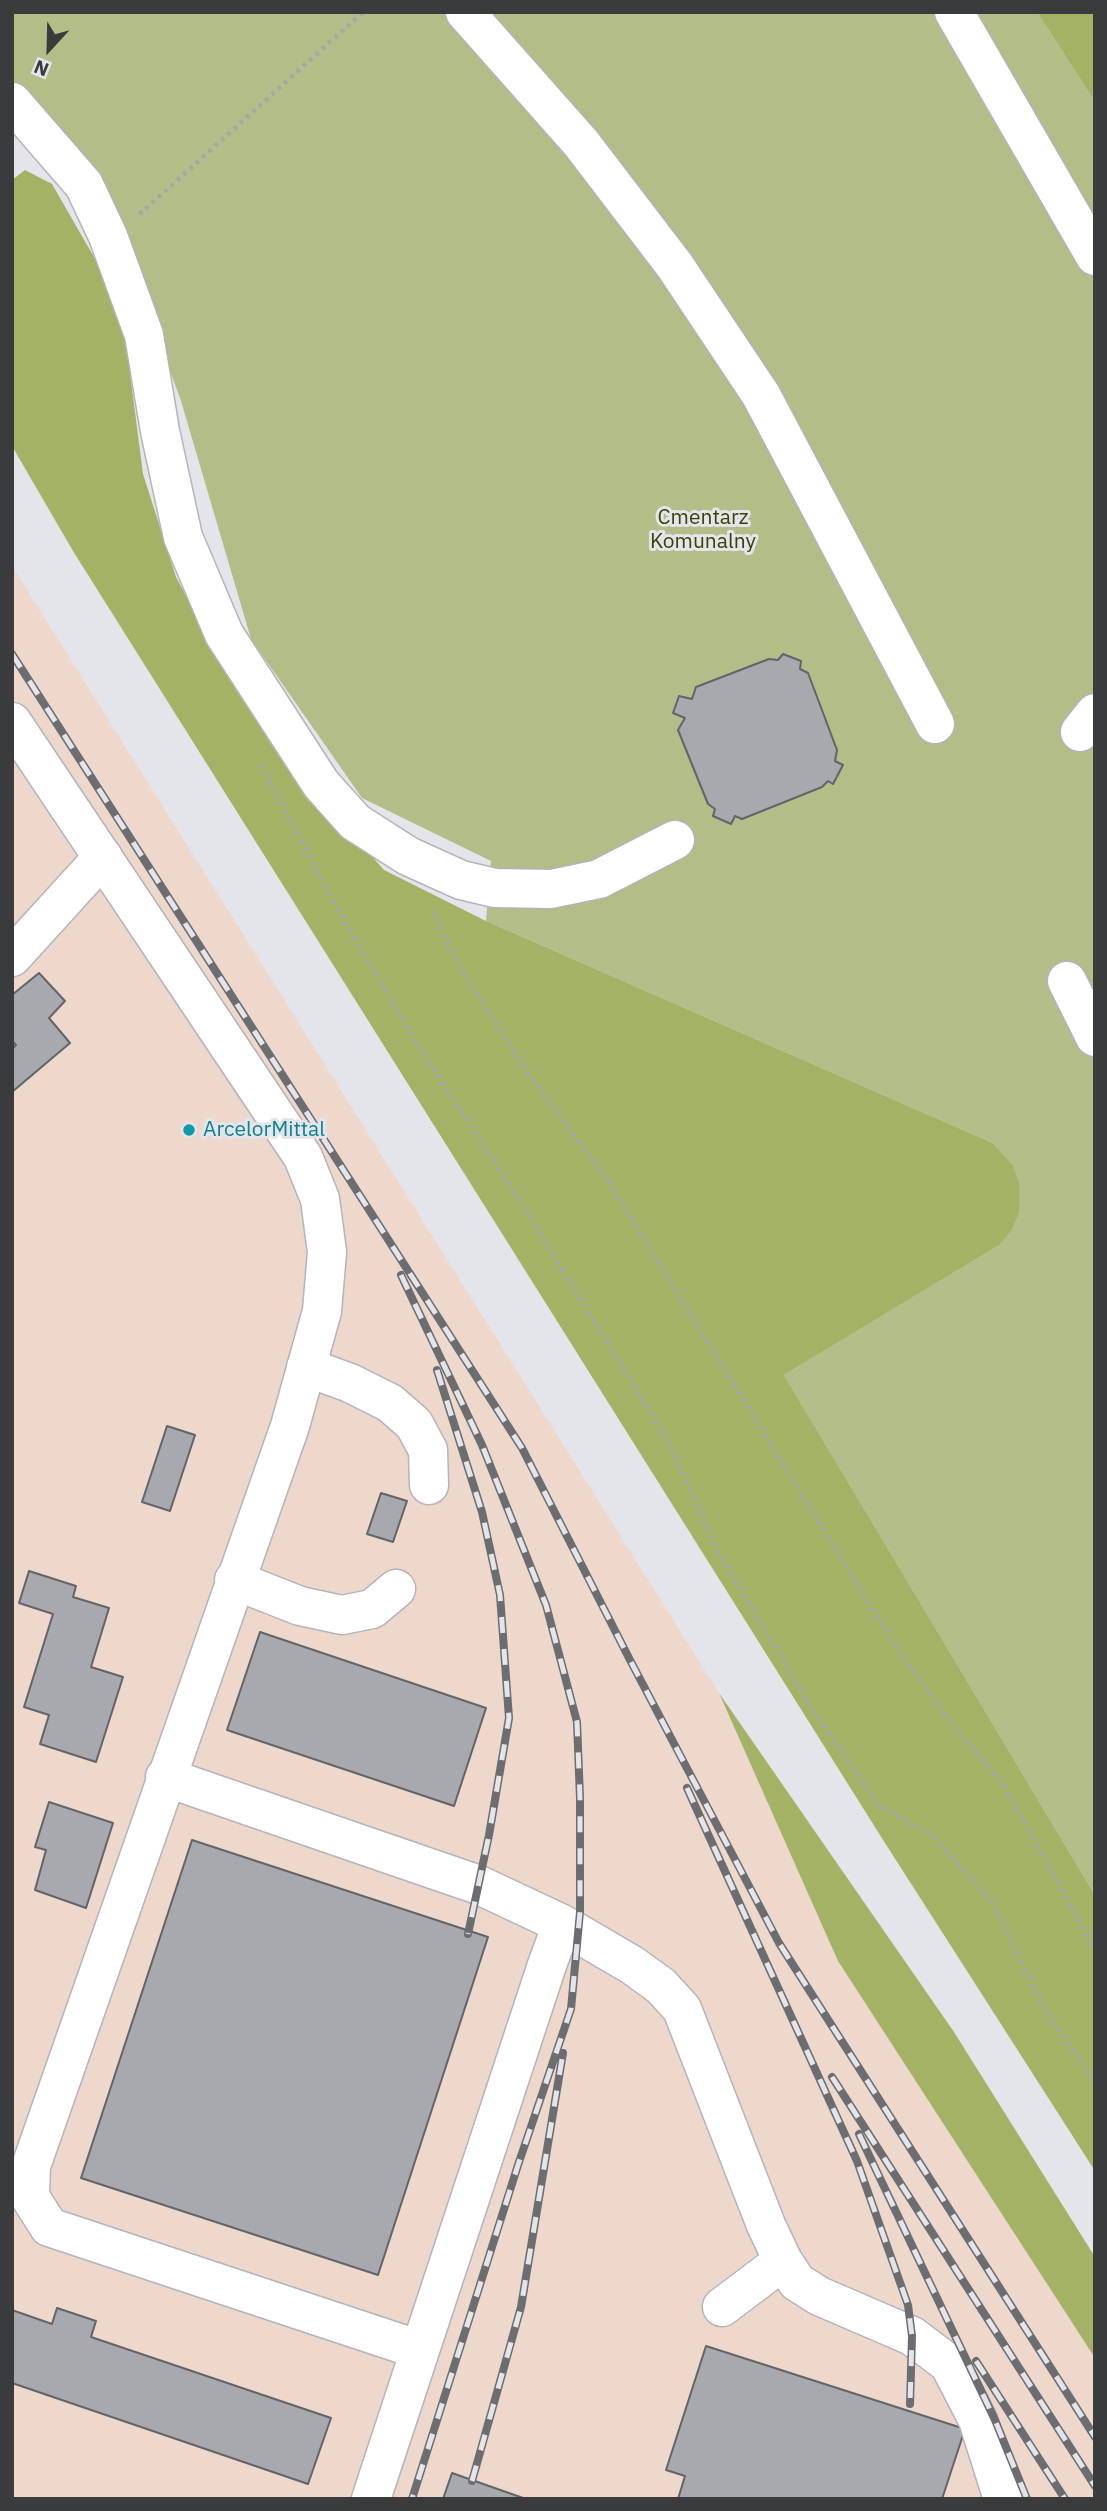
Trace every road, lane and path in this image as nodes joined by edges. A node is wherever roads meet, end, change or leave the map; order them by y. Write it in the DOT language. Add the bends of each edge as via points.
graph roads {
  1 [pos="363,12"];
  2 [pos="465,12"];
  3 [pos="954,12"];
  4 [pos="12,102"];
  5 [pos="134,204"];
  6 [pos="1095,256"];
  7 [pos="12,722"];
  8 [pos="935,724"];
  9 [pos="259,754"];
  10 [pos="675,840"];
  11 [pos="408,856"];
  12 [pos="103,857"];
  13 [pos="12,957"];
  14 [pos="1067,981"];
  15 [pos="1095,1037"];
  16 [pos="306,1367"];
  17 [pos="429,1485"];
  18 [pos="234,1580"];
  19 [pos="396,1588"];
  20 [pos="165,1777"];
  21 [pos="562,1924"];
  22 [pos="1095,1950"];
  23 [pos="1095,2081"];
  24 [pos="783,2261"];
  25 [pos="722,2307"];
  26 [pos="420,2350"];
  27 [pos="371,2499"];
  28 [pos="1003,2499"];
  1 -- 5 [label="path" via="141,213"];
  2 -- 8 [label="street" via="581,143 675,266 761,394"];
  3 -- 6 [label="street"];
  4 -- 11 [label="street" via="84,185 108,236 144,335 183,537 224,634 321,784 355,822"];
  7 -- 12 [label="street"];
  9 -- 23 [label="path" via="261,768 328,892 420,1049 668,1441 718,1552 813,1710 879,1806 932,1835 992,1902 1045,2010"];
  10 -- 11 [label="street" via="599,879 551,889 495,888 461,880"];
  11 -- 22 [label="path" via="457,964 531,1077 609,1182 899,1652 1002,1782"];
  12 -- 13 [label="street"];
  12 -- 16 [label="street" via="303,1157 320,1199 327,1252 322,1311"];
  14 -- 15 [label="street"];
  16 -- 17 [label="street" via="390,1403 414,1424 428,1450"];
  16 -- 18 [label="street"];
  18 -- 19 [label="street" via="300,1606 342,1615 372,1609"];
  18 -- 20 [label="street"];
  20 -- 21 [label="street" via="478,1885"];
  20 -- 26 [label="street" via="31,2166 30,2197 49,2227"];
  21 -- 24 [label="street" via="632,1965 682,2009"];
  21 -- 26 [label="street"];
  24 -- 25 [label="street"];
  24 -- 28 [label="street" via="797,2282 808,2289 912,2336 949,2364 978,2420"];
  26 -- 27 [label="street"];
}
